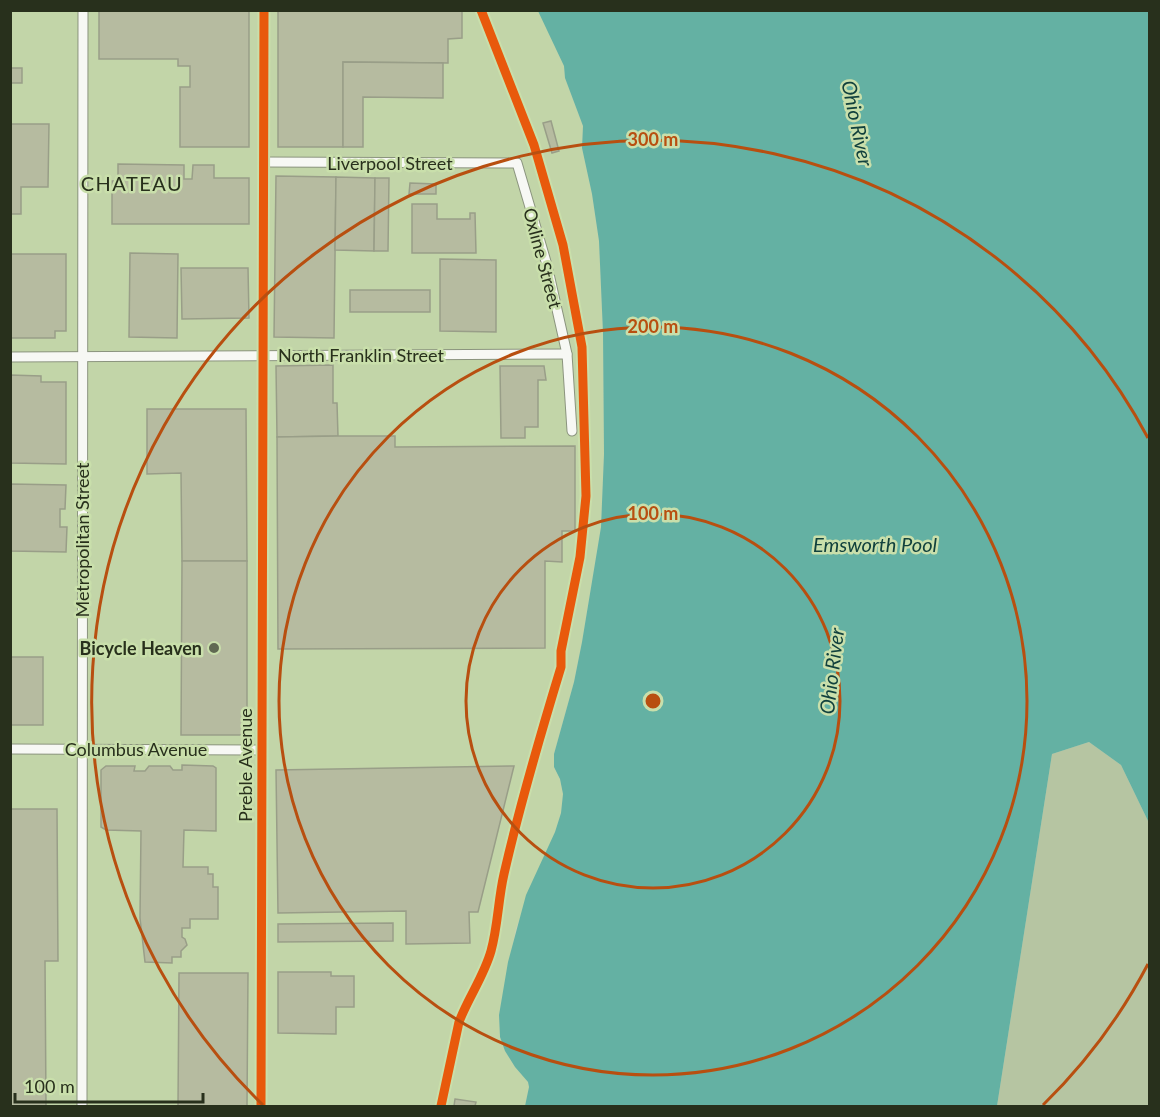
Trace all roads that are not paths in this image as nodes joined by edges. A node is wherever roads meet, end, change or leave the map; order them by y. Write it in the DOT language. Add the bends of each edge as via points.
graph roads {
  1 [pos="83,10"];
  2 [pos="264,10"];
  3 [pos="264,162"];
  4 [pos="517,163"];
  5 [pos="567,354"];
  6 [pos="263,356"];
  7 [pos="10,357"];
  8 [pos="82,357"];
  9 [pos="572,431"];
  10 [pos="10,749"];
  11 [pos="82,749"];
  12 [pos="262,750"];
  13 [pos="82,1107"];
  14 [pos="261,1107"];
  1 -- 8 [label="street, Metropolitan Street"];
  2 -- 3 [label="street, Preble Avenue"];
  3 -- 4 [label="street, Liverpool Street"];
  3 -- 6 [label="street, Preble Avenue"];
  4 -- 5 [label="street, Oxline Street"];
  5 -- 6 [label="street, North Franklin Street"];
  5 -- 9 [label="street, Oxline Street"];
  6 -- 8 [label="street, North Franklin Street"];
  6 -- 12 [label="street, Preble Avenue"];
  7 -- 8 [label="street, North Franklin Street"];
  8 -- 11 [label="street, Metropolitan Street"];
  10 -- 11 [label="street, Columbus Avenue"];
  11 -- 12 [label="street, Columbus Avenue"];
  11 -- 13 [label="street, Metropolitan Street"];
  12 -- 14 [label="street, Preble Avenue"];
}
